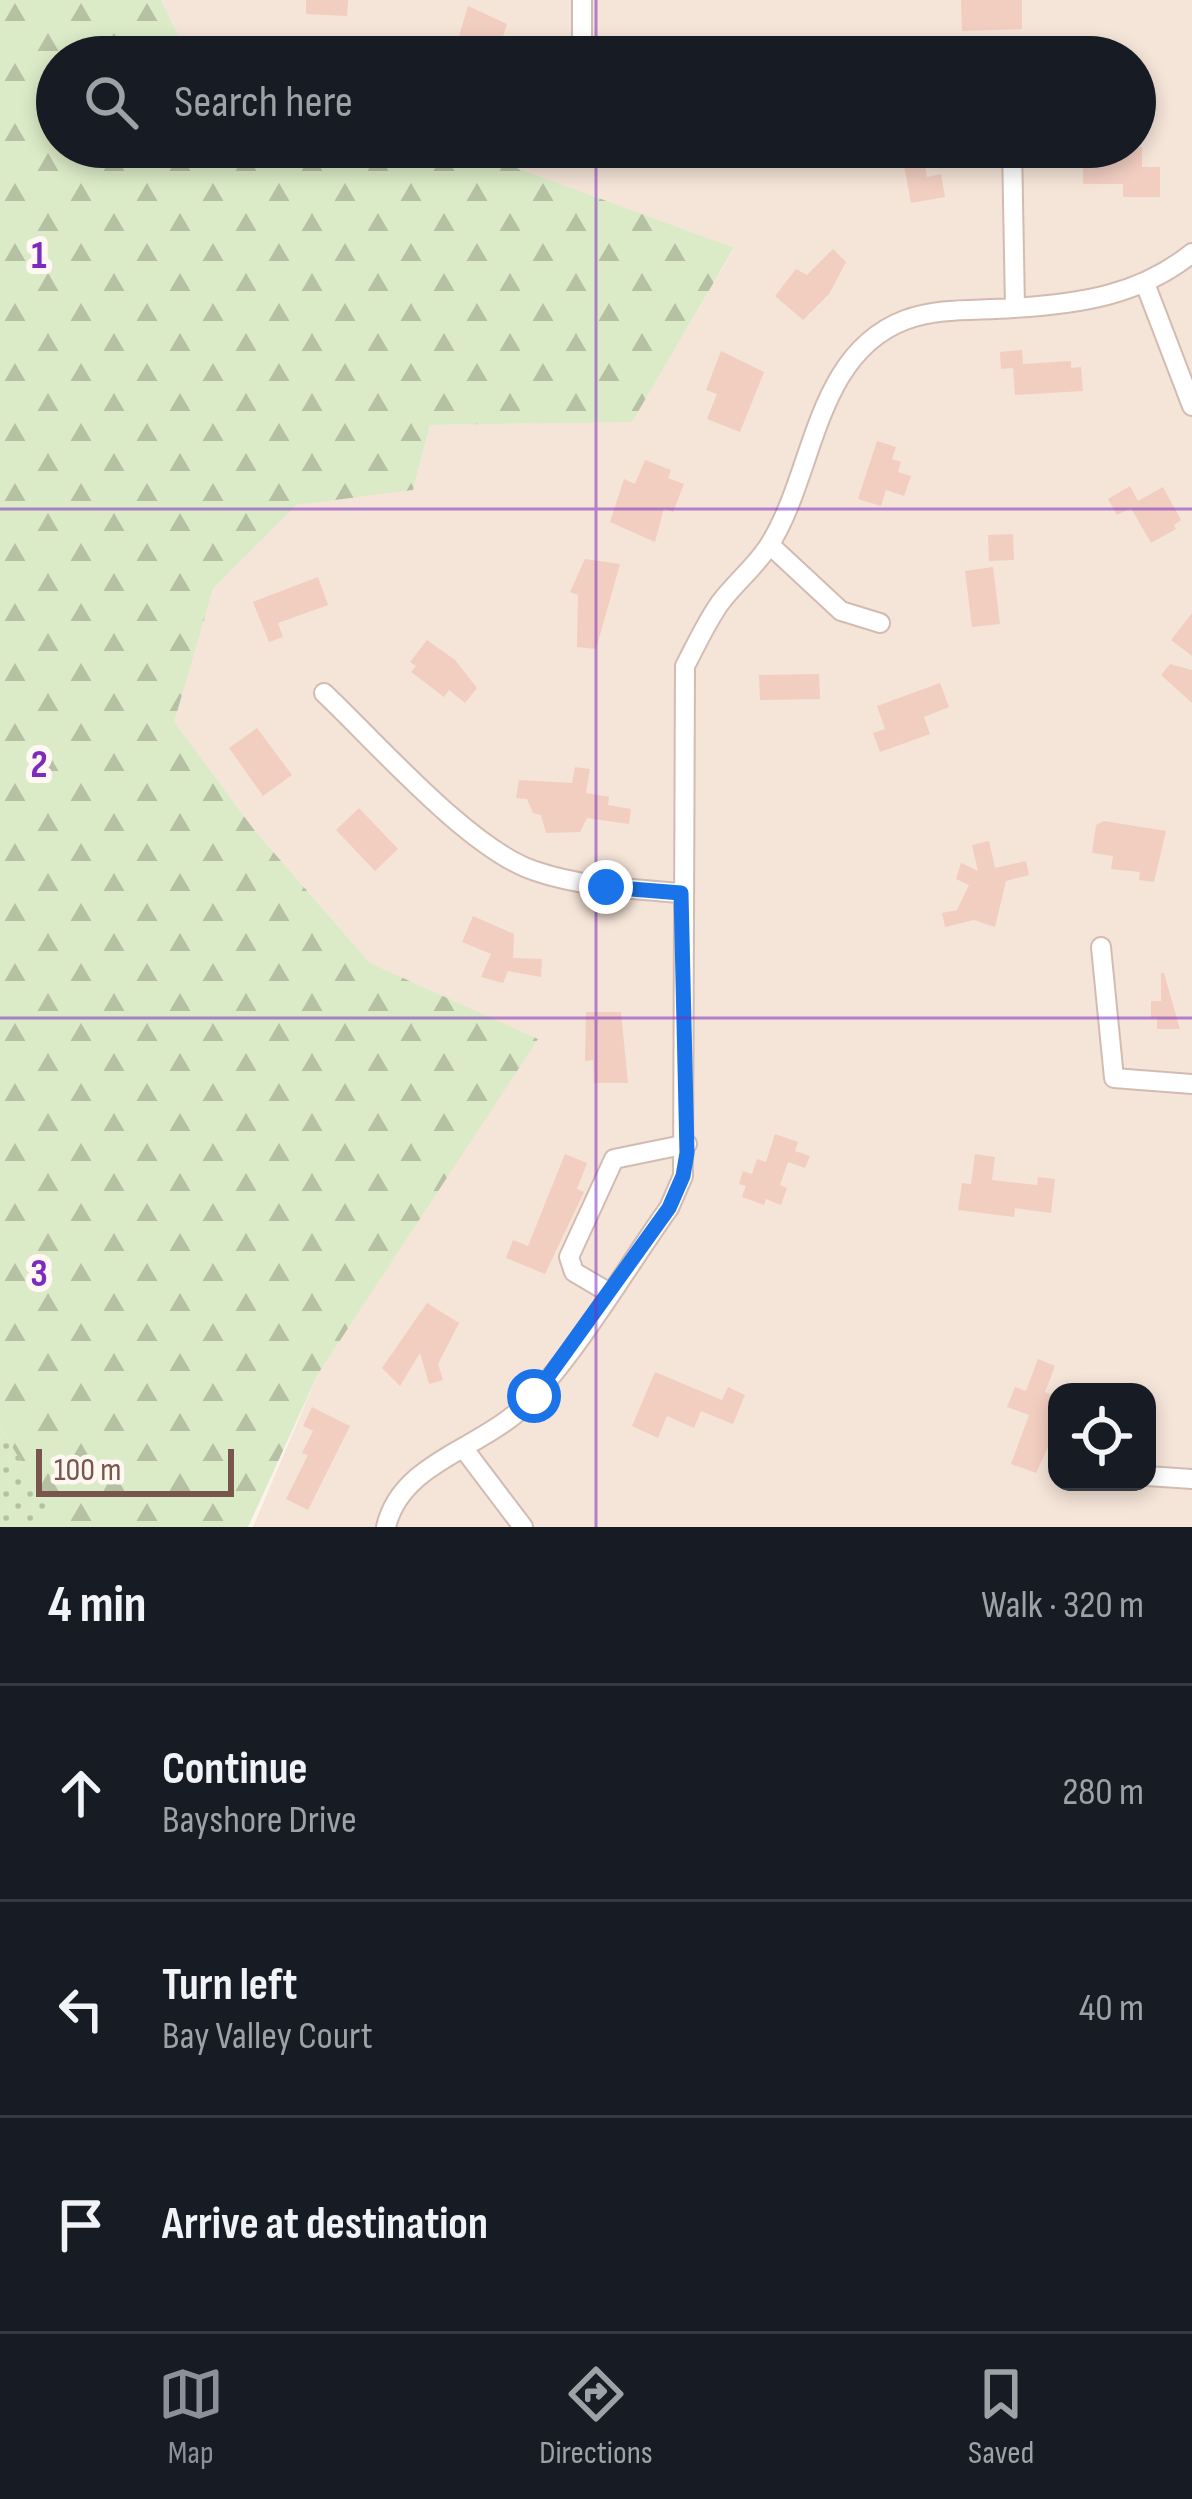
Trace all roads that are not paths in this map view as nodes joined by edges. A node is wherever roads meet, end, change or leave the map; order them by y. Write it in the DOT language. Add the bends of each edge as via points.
graph roads {
  1 [pos="582,0"];
  2 [pos="582,36"];
  3 [pos="1012,168"];
  4 [pos="1192,253"];
  5 [pos="1145,286"];
  6 [pos="1015,308"];
  7 [pos="1192,406"];
  8 [pos="770,545"];
  9 [pos="880,623"];
  10 [pos="324,693"];
  11 [pos="681,893"];
  12 [pos="1101,947"];
  13 [pos="1192,1084"];
  14 [pos="687,1144"];
  15 [pos="608,1292"];
  16 [pos="464,1449"];
  17 [pos="1156,1477"];
  18 [pos="1192,1479"];
  19 [pos="386,1527"];
  20 [pos="523,1527"];
  1 -- 2 [label="street"];
  3 -- 6 [label="street"];
  4 -- 5 [label="street"];
  5 -- 6 [label="street"];
  5 -- 7 [label="street"];
  6 -- 8 [label="street" via="927,314 866,345 834,383"];
  8 -- 9 [label="street" via="841,611"];
  8 -- 11 [label="street" via="719,604 685,666"];
  10 -- 11 [label="street" via="511,861 606,887"];
  11 -- 14 [label="street"];
  12 -- 13 [label="street" via="1114,1078"];
  14 -- 15 [label="street" via="669,1208"];
  14 -- 15 [label="street" via="614,1160 569,1257 574,1271"];
  15 -- 16 [label="street" via="534,1396"];
  16 -- 19 [label="street" via="407,1485"];
  16 -- 20 [label="street"];
  17 -- 18 [label="street"];
}
